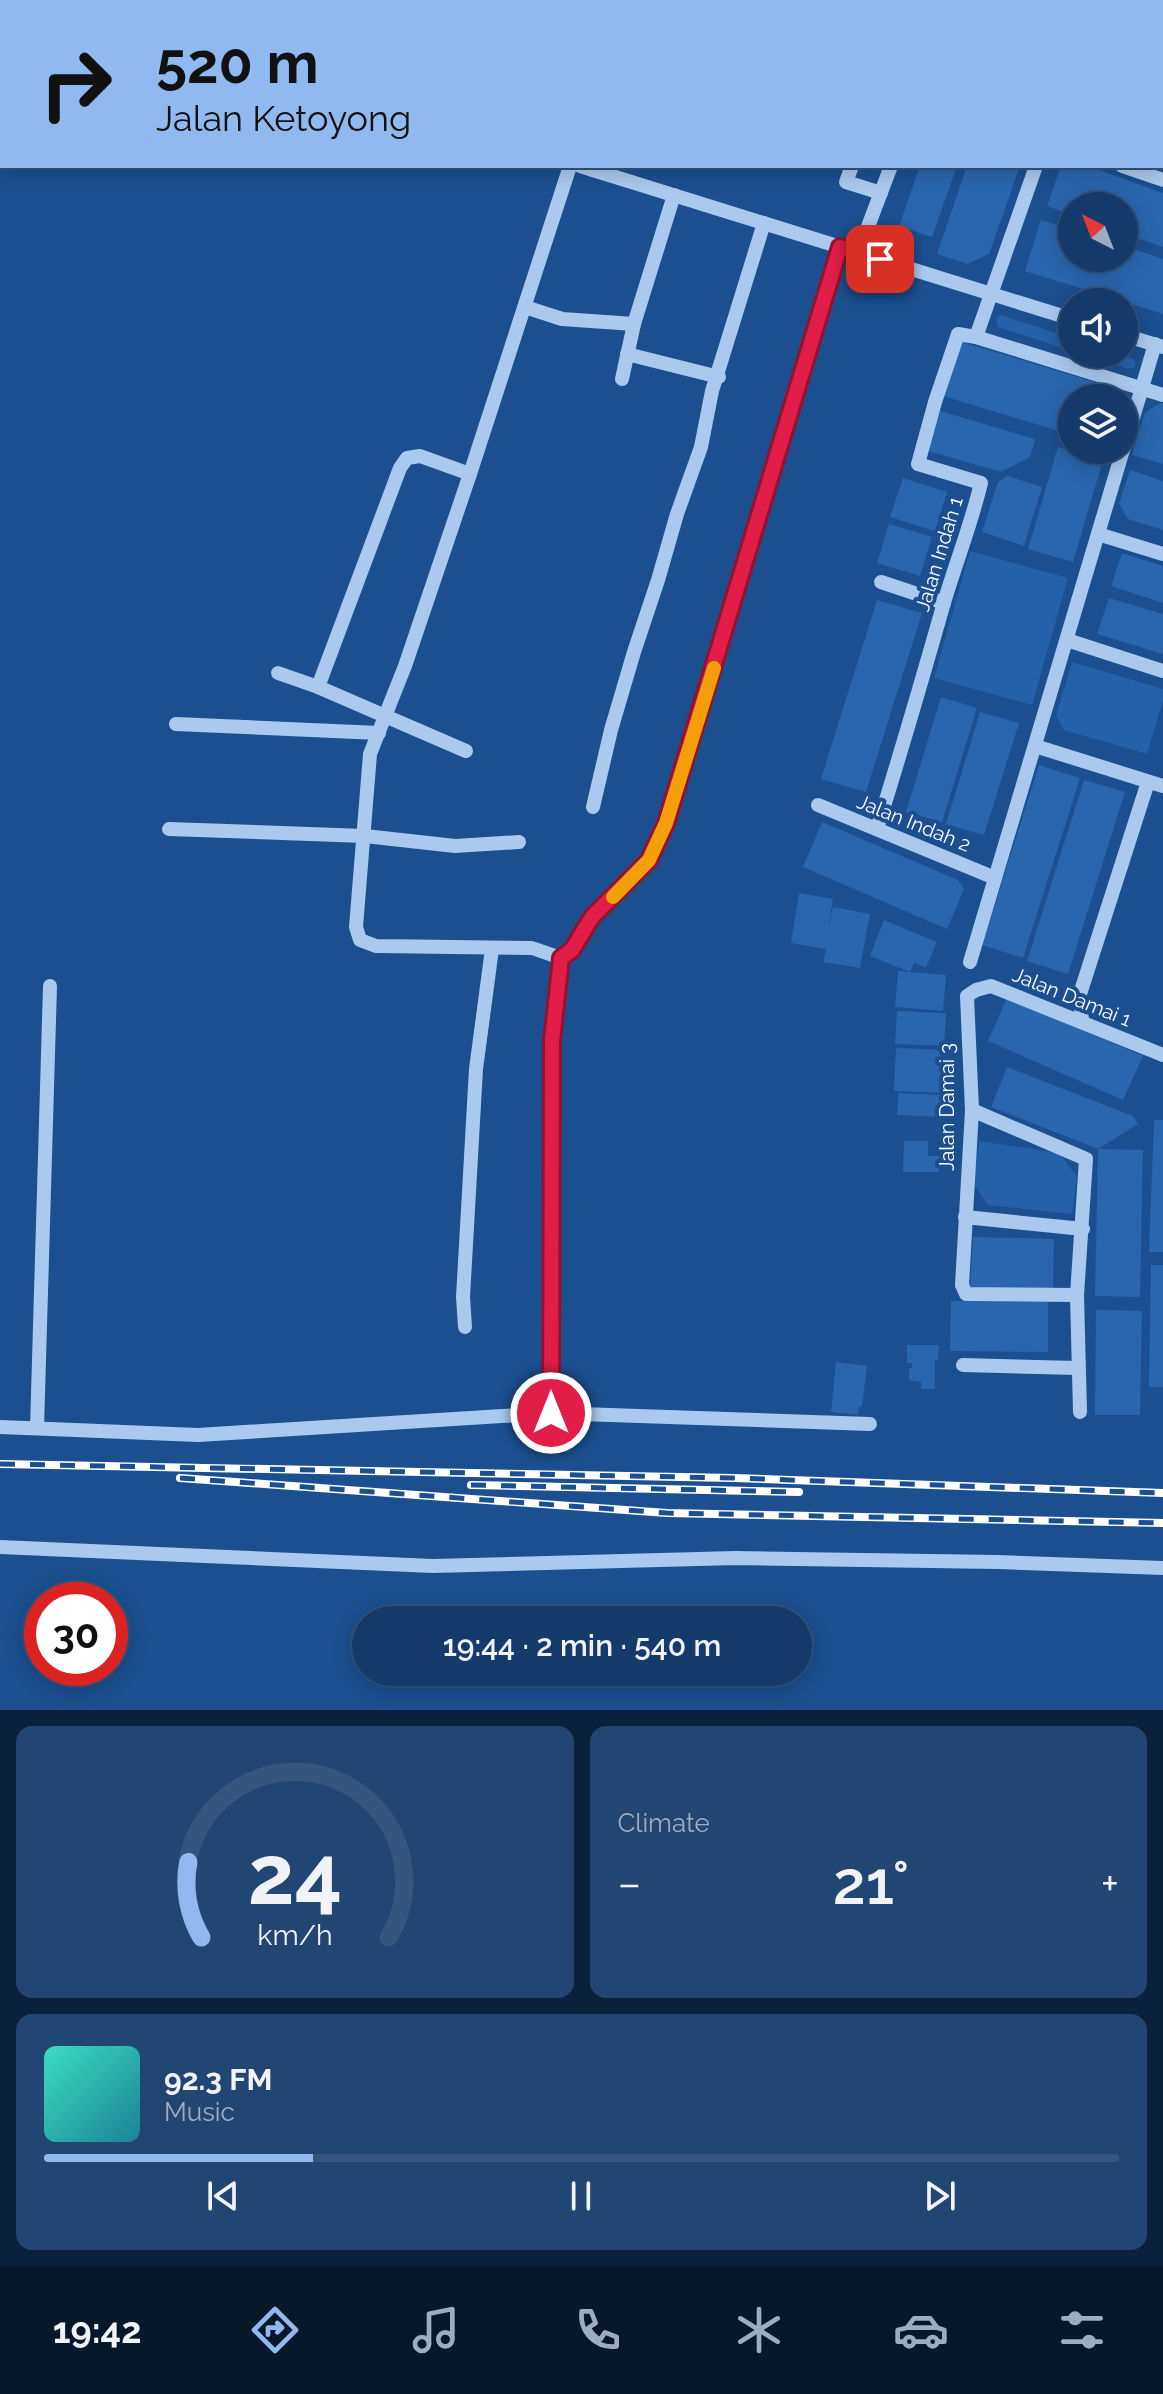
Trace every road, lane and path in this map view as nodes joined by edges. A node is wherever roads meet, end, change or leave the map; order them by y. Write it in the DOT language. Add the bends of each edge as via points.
graph roads {
  1 [pos="569,168"];
  2 [pos="586,168"];
  3 [pos="851,168"];
  4 [pos="890,168"];
  5 [pos="1035,168"];
  6 [pos="1128,168"];
  7 [pos="1163,180"];
  8 [pos="881,193"];
  9 [pos="674,195"];
  10 [pos="764,223"];
  11 [pos="840,247"];
  12 [pos="858,253"];
  13 [pos="990,293"];
  14 [pos="525,307"];
  15 [pos="1058,315"];
  16 [pos="634,324"];
  17 [pos="976,337"];
  18 [pos="1138,339"];
  19 [pos="1159,346"];
  20 [pos="627,354"];
  21 [pos="719,377"];
  22 [pos="622,379"];
  23 [pos="1142,389"];
  24 [pos="1163,395"];
  25 [pos="1138,402"];
  26 [pos="1119,464"];
  27 [pos="470,474"];
  28 [pos="1098,534"];
  29 [pos="1163,554"];
  30 [pos="881,582"];
  31 [pos="944,603"];
  32 [pos="1067,640"];
  33 [pos="1163,671"];
  34 [pos="278,673"];
  35 [pos="318,687"];
  36 [pos="386,716"];
  37 [pos="176,724"];
  38 [pos="379,733"];
  39 [pos="1035,746"];
  40 [pos="466,751"];
  41 [pos="1156,784"];
  42 [pos="818,805"];
  43 [pos="593,807"];
  44 [pos="169,829"];
  45 [pos="877,829"];
  46 [pos="365,836"];
  47 [pos="519,842"];
  48 [pos="995,878"];
  49 [pos="492,949"];
  50 [pos="561,958"];
  51 [pos="970,962"];
  52 [pos="50,986"];
  53 [pos="967,996"];
  54 [pos="1082,1022"];
  55 [pos="1163,1055"];
  56 [pos="972,1110"];
  57 [pos="965,1217"];
  58 [pos="1083,1229"];
  59 [pos="1077,1295"];
  60 [pos="465,1327"];
  61 [pos="963,1365"];
  62 [pos="1078,1368"];
  63 [pos="1080,1412"];
  64 [pos="551,1413"];
  65 [pos="870,1424"];
  66 [pos="0,1427"];
  67 [pos="37,1428"];
  68 [pos="0,1547"];
  69 [pos="1163,1568"];
  1 -- 14 [label="street"];
  2 -- 9 [label="street"];
  3 -- 8 [label="street" via="846,182"];
  4 -- 8 [label="street"];
  5 -- 13 [label="street"];
  6 -- 7 [label="street"];
  8 -- 12 [label="street"];
  9 -- 10 [label="street"];
  9 -- 16 [label="street"];
  10 -- 11 [label="street"];
  10 -- 21 [label="street"];
  11 -- 12 [label="street"];
  11 -- 50 [label="street" via="666,823 649,860 592,917"];
  12 -- 13 [label="street"];
  13 -- 15 [label="street"];
  13 -- 17 [label="street"];
  14 -- 16 [label="street" via="562,319"];
  14 -- 27 [label="street"];
  16 -- 20 [label="street"];
  17 -- 23 [label="street"];
  17 -- 31 [label="street, Jalan Indah 1" via="958,334 918,464 981,483"];
  18 -- 19 [label="street"];
  19 -- 23 [label="street"];
  20 -- 21 [label="street"];
  20 -- 22 [label="street"];
  21 -- 43 [label="street" via="626,678"];
  23 -- 24 [label="street"];
  23 -- 25 [label="street"];
  26 -- 28 [label="street"];
  27 -- 35 [label="street" via="420,456 407,458"];
  27 -- 36 [label="street"];
  28 -- 29 [label="street"];
  28 -- 32 [label="street"];
  30 -- 31 [label="street"];
  31 -- 45 [label="street, Jalan Indah 1"];
  32 -- 33 [label="street"];
  32 -- 39 [label="street"];
  34 -- 35 [label="street"];
  35 -- 36 [label="street"];
  36 -- 38 [label="street"];
  36 -- 40 [label="street"];
  37 -- 38 [label="street"];
  38 -- 46 [label="street" via="370,754"];
  39 -- 41 [label="street"];
  39 -- 48 [label="street"];
  41 -- 54 [label="street" via="1080,994"];
  42 -- 45 [label="street, Jalan Indah 2"];
  44 -- 46 [label="street"];
  45 -- 48 [label="street, Jalan Indah 2"];
  46 -- 47 [label="street" via="455,846"];
  46 -- 49 [label="street" via="356,927 360,940 376,946"];
  48 -- 51 [label="street"];
  49 -- 50 [label="street" via="532,948"];
  49 -- 60 [label="street" via="476,1069"];
  50 -- 64 [label="street" via="552,1041"];
  52 -- 67 [label="street"];
  53 -- 54 [label="street, Jalan Damai 1" via="991,986"];
  53 -- 56 [label="street, Jalan Damai 3"];
  54 -- 55 [label="street, Jalan Damai 1"];
  56 -- 57 [label="street, Jalan Damai 3"];
  56 -- 58 [label="street" via="1086,1159"];
  57 -- 58 [label="street"];
  57 -- 59 [label="street, Jalan Damai 3" via="966,1294"];
  58 -- 59 [label="street"];
  59 -- 62 [label="street"];
  61 -- 62 [label="street"];
  62 -- 63 [label="street"];
  64 -- 65 [label="street"];
  64 -- 67 [label="street" via="198,1435"];
  66 -- 67 [label="street"];
  68 -- 69 [label="street" via="433,1566 736,1558"];
}
